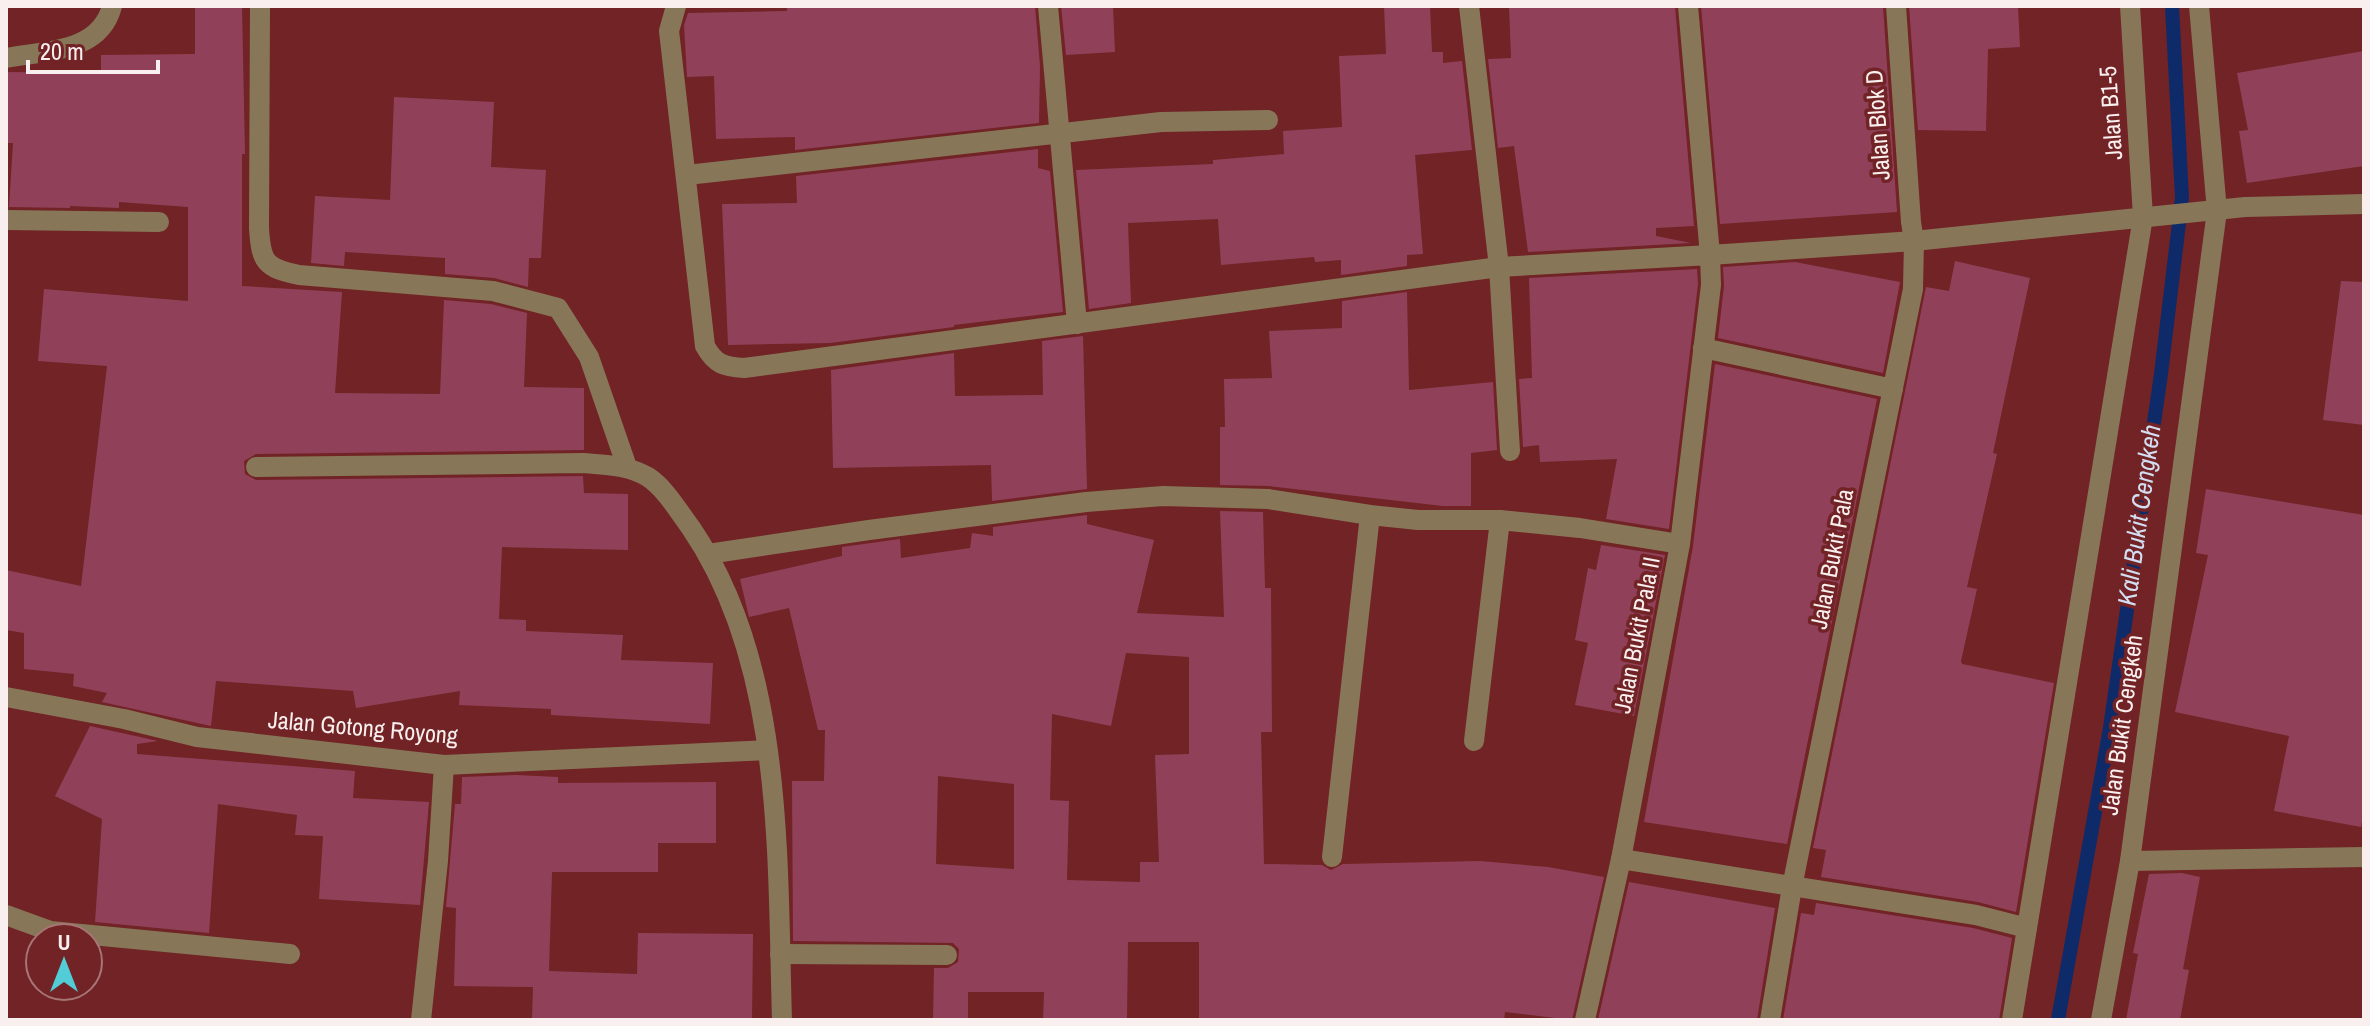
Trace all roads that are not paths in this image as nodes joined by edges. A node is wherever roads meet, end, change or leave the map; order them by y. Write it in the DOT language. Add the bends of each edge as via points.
graph roads {
  1 [pos="112,6"];
  2 [pos="260,6"];
  3 [pos="676,6"];
  4 [pos="1048,6"];
  5 [pos="1469,6"];
  6 [pos="1688,6"];
  7 [pos="1896,6"];
  8 [pos="2130,6"];
  9 [pos="2199,6"];
  10 [pos="6,58"];
  11 [pos="1268,120"];
  12 [pos="1061,135"];
  13 [pos="687,175"];
  14 [pos="2364,204"];
  15 [pos="2211,211"];
  16 [pos="2150,216"];
  17 [pos="6,220"];
  18 [pos="159,222"];
  19 [pos="1914,241"];
  20 [pos="1710,255"];
  21 [pos="1499,267"];
  22 [pos="1077,324"];
  23 [pos="1703,348"];
  24 [pos="1893,389"];
  25 [pos="1510,451"];
  26 [pos="256,467"];
  27 [pos="627,467"];
  28 [pos="1370,515"];
  29 [pos="1500,520"];
  30 [pos="1680,544"];
  31 [pos="708,554"];
  32 [pos="6,697"];
  33 [pos="1474,741"];
  34 [pos="767,750"];
  35 [pos="444,765"];
  36 [pos="1332,857"];
  37 [pos="2364,857"];
  38 [pos="1621,859"];
  39 [pos="2130,861"];
  40 [pos="1792,887"];
  41 [pos="6,915"];
  42 [pos="2027,928"];
  43 [pos="290,954"];
  44 [pos="780,954"];
  45 [pos="947,955"];
  46 [pos="421,1020"];
  47 [pos="782,1020"];
  48 [pos="1585,1020"];
  49 [pos="1770,1020"];
  50 [pos="2012,1020"];
  51 [pos="2101,1020"];
  1 -- 10 [label="street" via="108,22 92,39"];
  2 -- 27 [label="street" via="259,228 265,261 278,271 299,275 493,291 558,308 589,357"];
  3 -- 13 [label="street" via="669,31"];
  4 -- 12 [label="street"];
  5 -- 21 [label="street"];
  6 -- 20 [label="street, Jalan Bukit Pala II"];
  7 -- 19 [label="street, Jalan Blok D"];
  8 -- 16 [label="street, Jalan B1-5"];
  9 -- 15 [label="street, Jalan Bukit Cengkeh"];
  11 -- 12 [label="street" via="1161,122"];
  12 -- 13 [label="street"];
  12 -- 22 [label="street"];
  13 -- 22 [label="street" via="705,346 713,361 726,367"];
  14 -- 15 [label="street"];
  15 -- 16 [label="street"];
  15 -- 39 [label="street, Jalan Bukit Cengkeh"];
  16 -- 19 [label="street"];
  16 -- 42 [label="street"];
  17 -- 18 [label="street"];
  19 -- 20 [label="street"];
  19 -- 24 [label="street, Jalan Bukit Pala" via="1913,289"];
  20 -- 21 [label="street"];
  20 -- 23 [label="street, Jalan Bukit Pala II"];
  21 -- 22 [label="street"];
  21 -- 25 [label="street"];
  23 -- 24 [label="street"];
  23 -- 30 [label="street, Jalan Bukit Pala II"];
  24 -- 40 [label="street, Jalan Bukit Pala"];
  26 -- 27 [label="street"];
  27 -- 31 [label="street" via="651,479"];
  28 -- 29 [label="street"];
  28 -- 31 [label="street" via="1268,499 1137,497"];
  28 -- 36 [label="street"];
  29 -- 30 [label="street"];
  29 -- 33 [label="street"];
  30 -- 38 [label="street, Jalan Bukit Pala II"];
  31 -- 34 [label="street" via="745,645"];
  32 -- 35 [label="street, Jalan Gotong Royong" via="197,737"];
  34 -- 35 [label="street, Jalan Gotong Royong"];
  34 -- 44 [label="street" via="776,815"];
  35 -- 46 [label="street"];
  37 -- 39 [label="street"];
  38 -- 40 [label="street"];
  38 -- 48 [label="street, Jalan Bukit Pala II"];
  39 -- 51 [label="street, Jalan Bukit Cengkeh"];
  40 -- 42 [label="street" via="1976,915"];
  40 -- 49 [label="street, Jalan Bukit Pala"];
  41 -- 43 [label="street" via="50,931"];
  42 -- 50 [label="street"];
  44 -- 45 [label="street"];
  44 -- 47 [label="street"];
}
